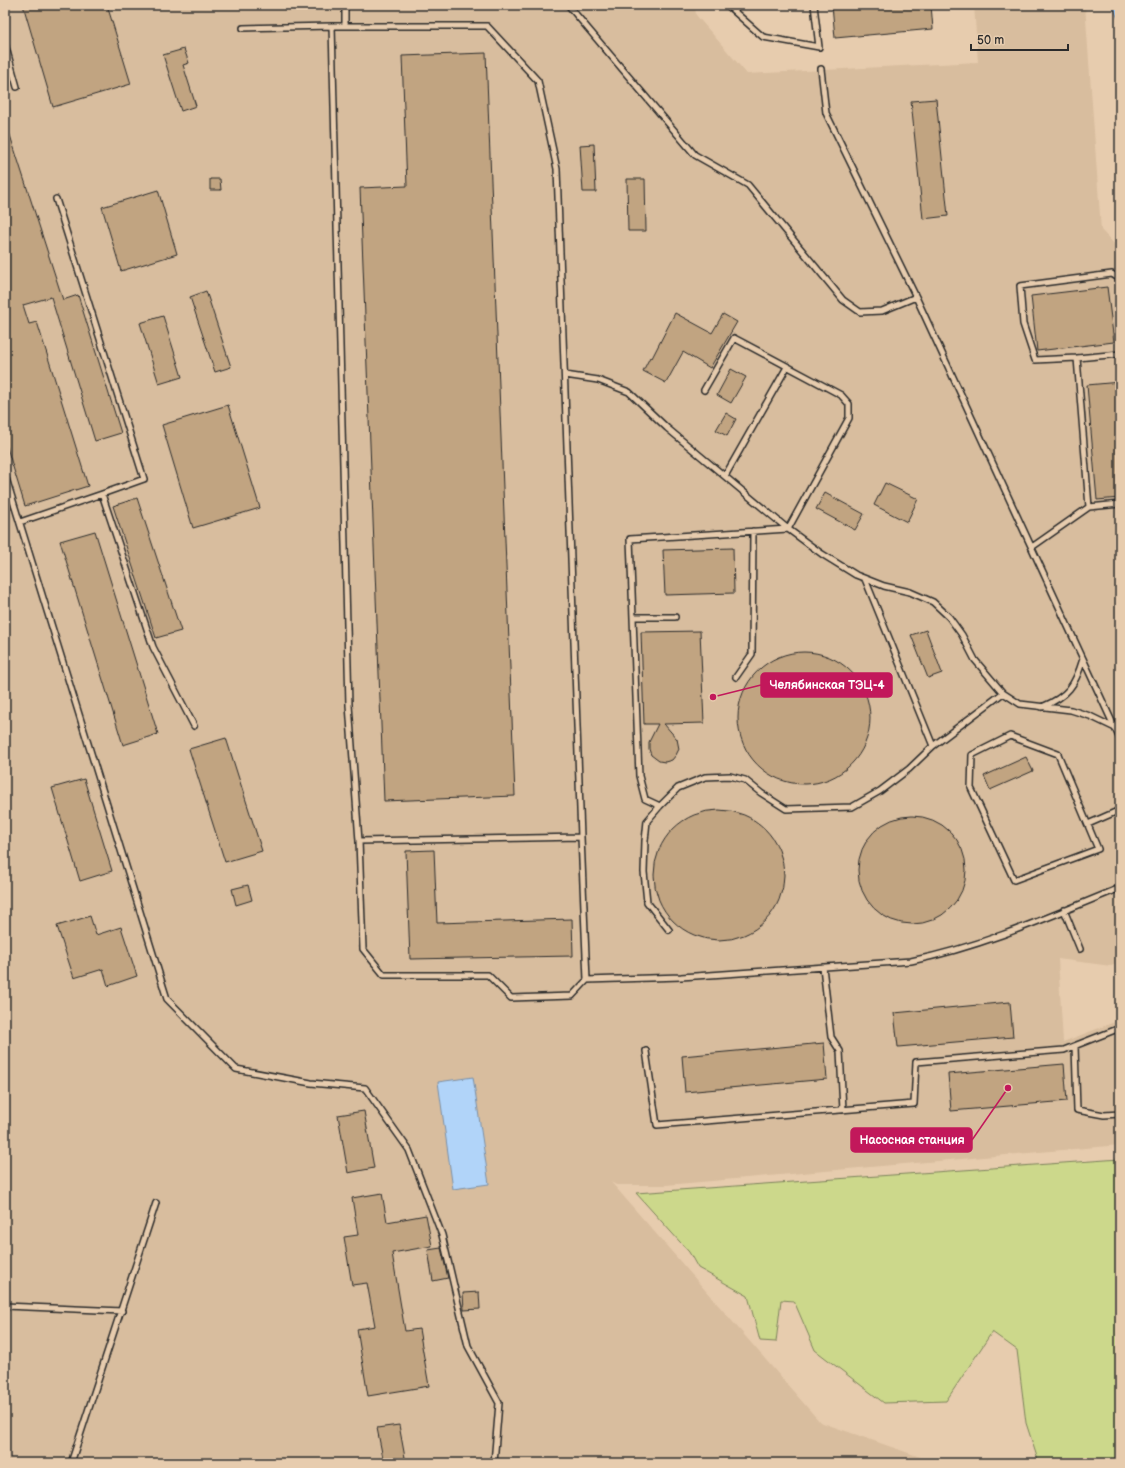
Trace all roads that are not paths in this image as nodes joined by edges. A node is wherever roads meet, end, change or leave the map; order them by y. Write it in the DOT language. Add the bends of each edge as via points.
graph roads {
  1 [pos="345,5"];
  2 [pos="568,5"];
  3 [pos="727,5"];
  4 [pos="814,5"];
  5 [pos="332,26"];
  6 [pos="345,26"];
  7 [pos="243,28"];
  8 [pos="5,44"];
  9 [pos="821,69"];
  10 [pos="17,87"];
  11 [pos="56,199"];
  12 [pos="1120,279"];
  13 [pos="916,297"];
  14 [pos="1120,354"];
  15 [pos="1078,358"];
  16 [pos="787,367"];
  17 [pos="565,375"];
  18 [pos="704,390"];
  19 [pos="5,475"];
  20 [pos="725,476"];
  21 [pos="102,494"];
  22 [pos="1120,504"];
  23 [pos="1089,507"];
  24 [pos="20,522"];
  25 [pos="788,529"];
  26 [pos="753,531"];
  27 [pos="1032,547"];
  28 [pos="865,579"];
  29 [pos="633,616"];
  30 [pos="676,617"];
  31 [pos="1083,659"];
  32 [pos="736,677"];
  33 [pos="1003,693"];
  34 [pos="1042,707"];
  35 [pos="194,726"];
  36 [pos="1115,728"];
  37 [pos="1120,739"];
  38 [pos="933,746"];
  39 [pos="660,806"];
  40 [pos="1120,810"];
  41 [pos="1088,824"];
  42 [pos="581,837"];
  43 [pos="359,841"];
  44 [pos="1120,888"];
  45 [pos="1064,910"];
  46 [pos="669,930"];
  47 [pos="1080,949"];
  48 [pos="823,967"];
  49 [pos="587,980"];
  50 [pos="1120,1028"];
  51 [pos="1075,1046"];
  52 [pos="646,1051"];
  53 [pos="843,1110"];
  54 [pos="1120,1114"];
  55 [pos="156,1203"];
  56 [pos="5,1306"];
  57 [pos="122,1311"];
  58 [pos="71,1463"];
  59 [pos="494,1463"];
  1 -- 6 [label="lane"];
  2 -- 13 [label="lane" via="695,155 748,185 844,300 860,312 882,311"];
  3 -- 4 [label="lane" via="763,37 819,47"];
  5 -- 6 [label="lane"];
  5 -- 7 [label="lane"];
  5 -- 43 [label="lane" via="349,705"];
  6 -- 17 [label="lane" via="487,26 538,81 558,170"];
  8 -- 10 [label="lane"];
  9 -- 13 [label="lane" via="826,113"];
  11 -- 21 [label="lane" via="144,479"];
  12 -- 15 [label="lane" via="1112,274 1020,286 1023,324 1035,360"];
  13 -- 27 [label="lane"];
  14 -- 15 [label="lane"];
  15 -- 23 [label="lane"];
  16 -- 18 [label="lane" via="734,338"];
  16 -- 20 [label="lane"];
  16 -- 25 [label="lane" via="841,395 849,404 849,418"];
  17 -- 20 [label="lane" via="598,380 629,392 667,428"];
  17 -- 42 [label="lane"];
  19 -- 24 [label="lane"];
  20 -- 25 [label="lane"];
  21 -- 24 [label="lane"];
  21 -- 35 [label="lane" via="153,647"];
  22 -- 23 [label="lane"];
  23 -- 27 [label="lane"];
  24 -- 59 [label="lane" via="168,999 236,1069 311,1083 365,1088 409,1150 442,1235 468,1346 499,1403"];
  25 -- 26 [label="lane"];
  25 -- 28 [label="lane" via="822,554"];
  26 -- 29 [label="lane" via="630,539"];
  26 -- 32 [label="lane" via="752,654"];
  27 -- 31 [label="lane"];
  28 -- 33 [label="lane" via="910,592 933,602 949,617 975,660"];
  28 -- 38 [label="lane"];
  29 -- 30 [label="lane"];
  29 -- 39 [label="lane" via="639,776 646,799"];
  31 -- 34 [label="lane" via="1078,676 1069,690 1057,701"];
  31 -- 36 [label="lane"];
  33 -- 34 [label="lane" via="1020,704"];
  33 -- 38 [label="lane"];
  34 -- 36 [label="lane" via="1077,712"];
  36 -- 37 [label="lane"];
  38 -- 39 [label="lane" via="880,792 852,807 786,809 761,794 745,780 730,776 705,777 678,788"];
  39 -- 46 [label="lane" via="647,821 644,872 647,902"];
  40 -- 41 [label="lane"];
  41 -- 41 [label="lane" via="1058,754 1010,736 972,755 971,788 1014,880 1098,849"];
  42 -- 43 [label="lane"];
  42 -- 49 [label="lane"];
  43 -- 49 [label="lane" via="363,949 384,975 488,975 511,998 572,996"];
  44 -- 45 [label="lane"];
  45 -- 47 [label="lane"];
  45 -- 48 [label="lane" via="1007,934 938,955 910,961"];
  48 -- 49 [label="lane" via="682,977"];
  48 -- 53 [label="lane" via="831,1037 840,1051"];
  50 -- 51 [label="lane"];
  51 -- 53 [label="lane" via="1064,1050 916,1062 914,1104"];
  51 -- 54 [label="lane" via="1077,1110 1104,1115"];
  52 -- 53 [label="lane" via="657,1125"];
  55 -- 57 [label="lane"];
  56 -- 57 [label="lane"];
  57 -- 58 [label="lane"];
}
